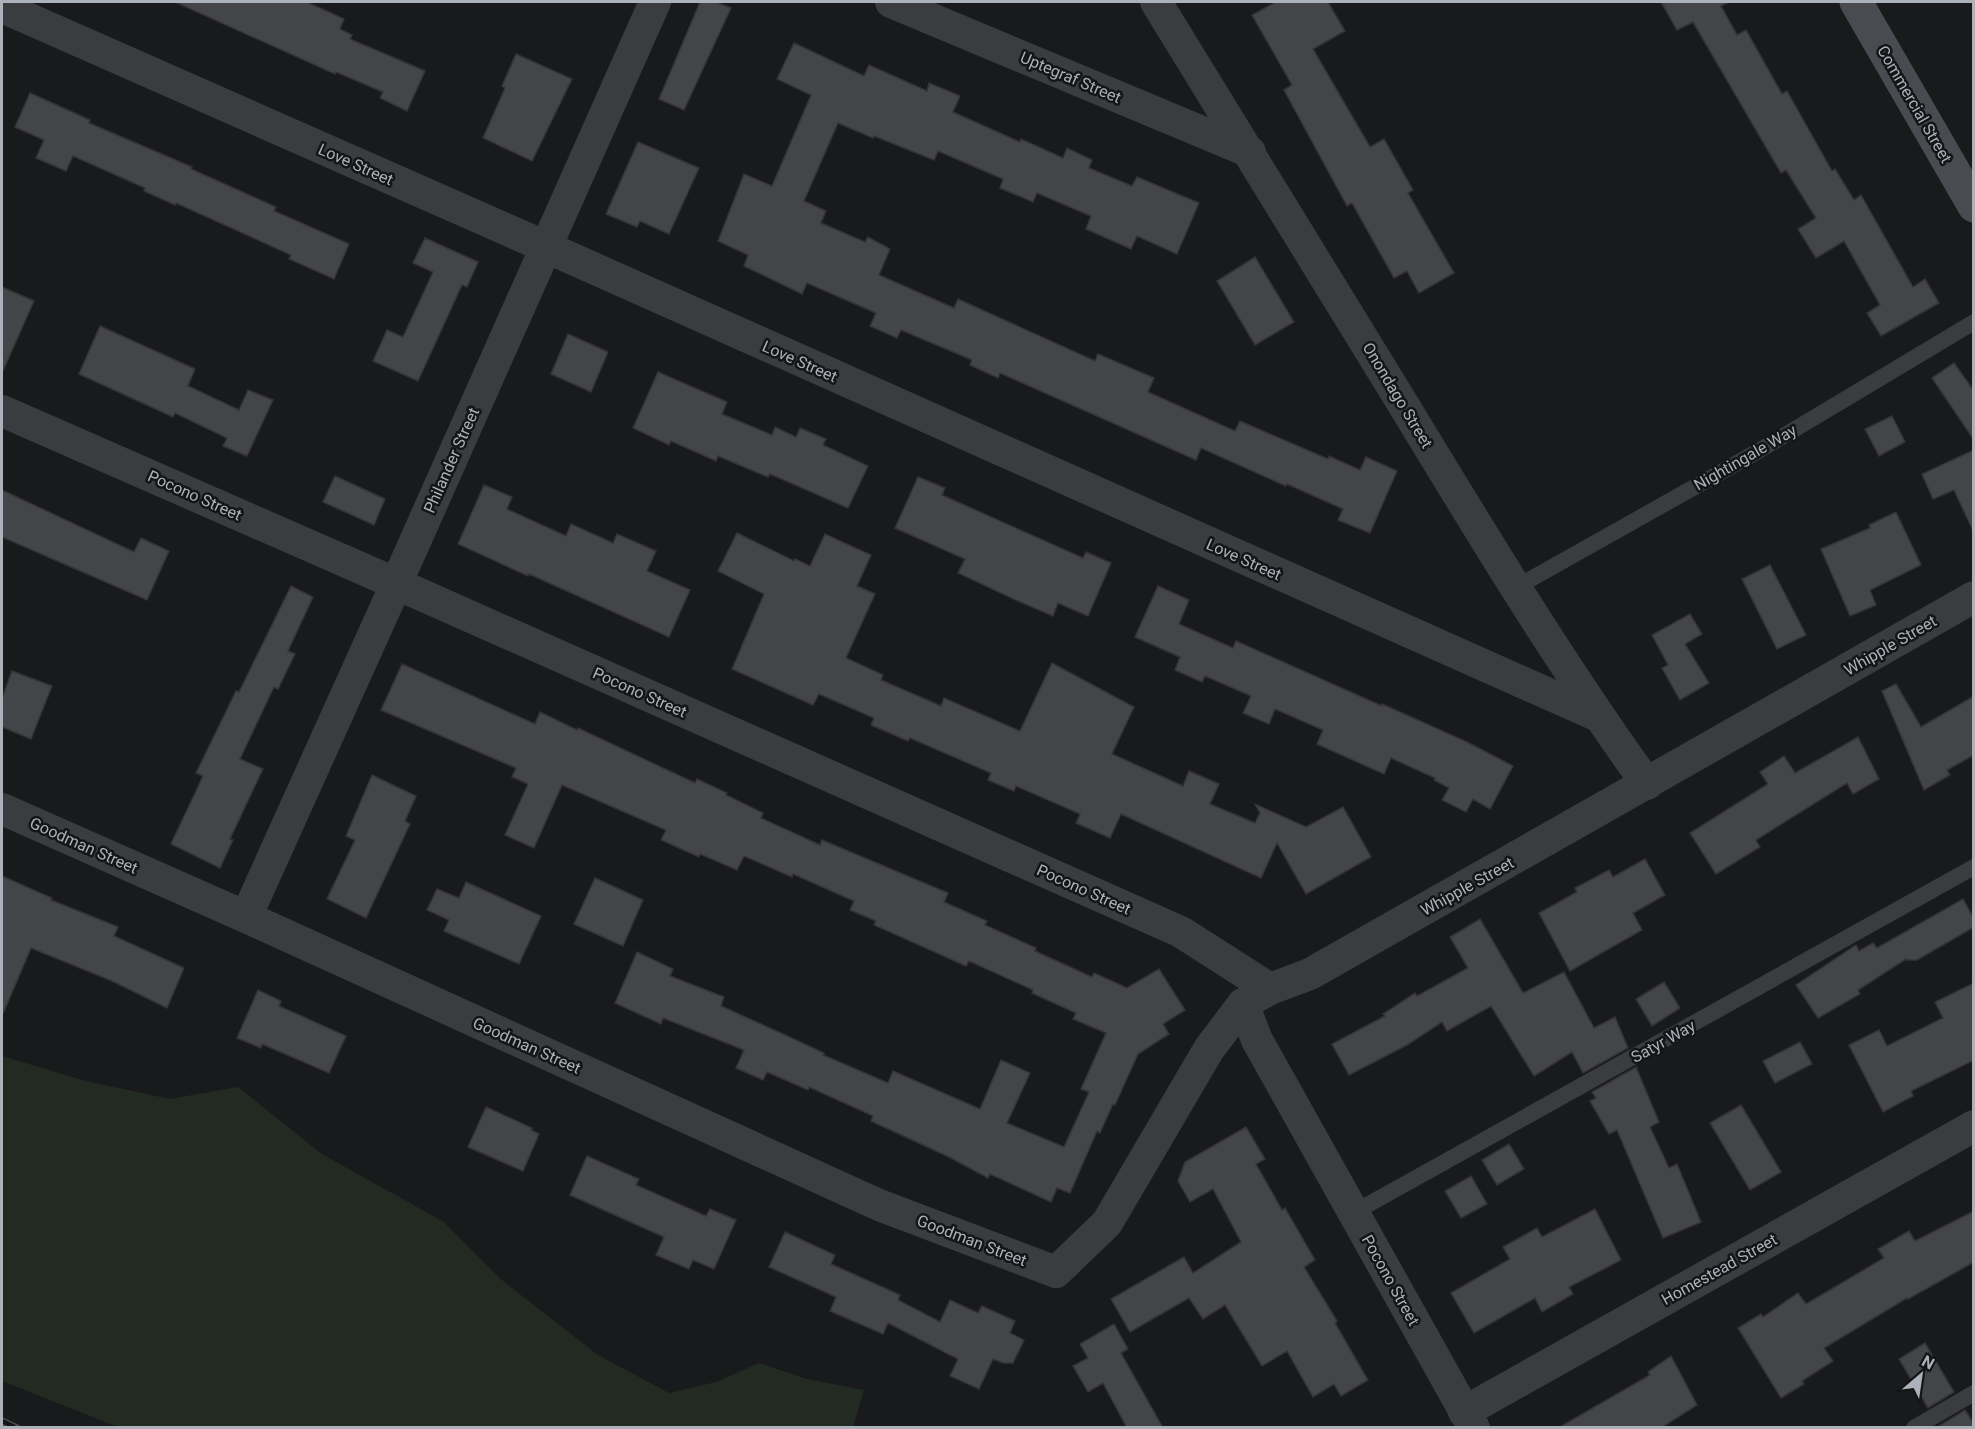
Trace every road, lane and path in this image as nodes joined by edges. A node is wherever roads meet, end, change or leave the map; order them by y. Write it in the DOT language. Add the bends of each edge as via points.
graph roads {
  1 [pos="655,2"];
  2 [pos="891,2"];
  3 [pos="1156,2"];
  4 [pos="1856,2"];
  5 [pos="2,7"];
  6 [pos="1250,153"];
  7 [pos="1974,207"];
  8 [pos="545,247"];
  9 [pos="1974,322"];
  10 [pos="2,411"];
  11 [pos="397,584"];
  12 [pos="1515,588"];
  13 [pos="1974,597"];
  14 [pos="1598,717"];
  15 [pos="1647,784"];
  16 [pos="2,809"];
  17 [pos="1974,867"];
  18 [pos="246,917"];
  19 [pos="1270,989"];
  20 [pos="1243,1005"];
  21 [pos="1974,1126"];
  22 [pos="1353,1213"];
  23 [pos="1056,1272"];
  24 [pos="1974,1393"];
  25 [pos="1469,1420"];
  26 [pos="1914,1428"];
  1 -- 8 [label="street, Philander Street"];
  2 -- 6 [label="street, Uptegraf Street"];
  3 -- 6 [label="street, Onondago Street"];
  4 -- 7 [label="main road, Commercial Street"];
  5 -- 8 [label="street, Love Street"];
  6 -- 12 [label="street, Onondago Street"];
  8 -- 11 [label="street, Philander Street"];
  8 -- 14 [label="street, Love Street"];
  9 -- 12 [label="lane, Nightingale Way" via="1755,453"];
  10 -- 11 [label="street, Pocono Street"];
  11 -- 18 [label="street, Philander Street"];
  11 -- 19 [label="street, Pocono Street" via="1180,932"];
  12 -- 14 [label="street, Onondago Street"];
  13 -- 15 [label="street, Whipple Street"];
  14 -- 15 [label="street, Onondago Street"];
  15 -- 19 [label="street, Whipple Street" via="1310,974"];
  16 -- 18 [label="street, Goodman Street"];
  17 -- 22 [label="lane, Satyr Way"];
  18 -- 23 [label="street, Goodman Street" via="879,1205"];
  19 -- 20 [label="street, Whipple Street"];
  20 -- 22 [label="street, Pocono Street" via="1257,1040"];
  20 -- 23 [label="street, Whipple Street" via="1209,1048 1107,1224"];
  21 -- 25 [label="street, Homestead Street"];
  22 -- 25 [label="street, Pocono Street"];
  24 -- 26 [label="lane"];
}
